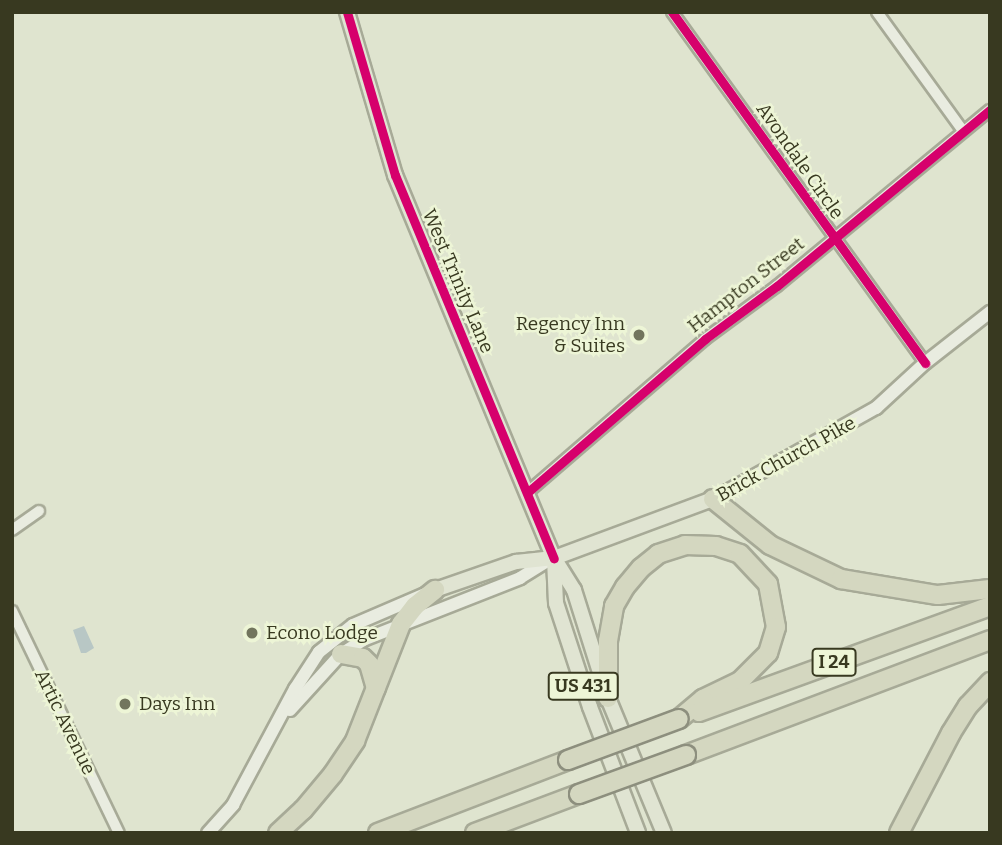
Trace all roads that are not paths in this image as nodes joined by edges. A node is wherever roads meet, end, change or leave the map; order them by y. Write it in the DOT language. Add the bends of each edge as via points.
graph roads {
  1 [pos="347,12"];
  2 [pos="672,12"];
  3 [pos="877,12"];
  4 [pos="990,110"];
  5 [pos="963,131"];
  6 [pos="833,239"];
  7 [pos="990,312"];
  8 [pos="925,363"];
  9 [pos="528,492"];
  10 [pos="713,499"];
  11 [pos="39,510"];
  12 [pos="12,530"];
  13 [pos="554,558"];
  14 [pos="990,589"];
  15 [pos="435,590"];
  16 [pos="990,606"];
  17 [pos="12,611"];
  18 [pos="401,624"];
  19 [pos="990,640"];
  20 [pos="341,654"];
  21 [pos="990,682"];
  22 [pos="376,688"];
  23 [pos="608,698"];
  24 [pos="282,718"];
  25 [pos="679,719"];
  26 [pos="557,803"];
  27 [pos="119,833"];
  28 [pos="208,833"];
  29 [pos="278,833"];
  30 [pos="378,833"];
  31 [pos="475,833"];
  32 [pos="512,833"];
  33 [pos="638,833"];
  34 [pos="664,833"];
  35 [pos="899,833"];
  1 -- 9 [label="main road, West Trinity Lane / US 431" via="395,176"];
  2 -- 6 [label="street, Avondale Circle"];
  3 -- 5 [label="street"];
  4 -- 5 [label="street, Hampton Street"];
  5 -- 6 [label="street, Hampton Street"];
  6 -- 8 [label="street, Avondale Circle"];
  6 -- 9 [label="street, Hampton Street" via="705,339"];
  7 -- 8 [label="street, Brick Church Pike"];
  8 -- 10 [label="street, Brick Church Pike" via="876,408"];
  9 -- 13 [label="main road, West Trinity Lane / US 431"];
  10 -- 13 [label="main road, Brick Church Pike"];
  10 -- 14 [label="highway" via="770,545 841,579 939,595"];
  11 -- 12 [label="street"];
  13 -- 15 [label="main road, Brick Church Pike" via="516,562"];
  13 -- 18 [label="street, Brick Church Pike" via="520,578"];
  13 -- 23 [label="main road, West Trinity Lane / US 431" via="574,590"];
  13 -- 33 [label="main road, West Trinity Lane / US 431" via="556,603"];
  15 -- 18 [label="highway"];
  15 -- 24 [label="street, Brick Church Pike" via="353,625 320,652"];
  16 -- 25 [label="highway, I 24"];
  17 -- 27 [label="street, Artic Avenue"];
  18 -- 20 [label="street, Brick Church Pike"];
  18 -- 22 [label="highway"];
  19 -- 26 [label="highway, I 24, bridge"];
  20 -- 22 [label="highway" via="363,658"];
  20 -- 24 [label="street, Brick Church Pike"];
  21 -- 35 [label="highway" via="951,733"];
  22 -- 29 [label="highway" via="348,752 303,810"];
  23 -- 25 [label="highway" via="608,641 614,606 625,587 658,554 685,545 716,546 740,554 768,584 776,627 768,653 740,681 702,699"];
  23 -- 34 [label="main road, West Trinity Lane / US 431"];
  24 -- 28 [label="street, Brick Church Pike" via="233,805"];
  25 -- 30 [label="highway, I 24, bridge"];
  26 -- 31 [label="highway, I 24"];
  26 -- 32 [label="highway"];
}
